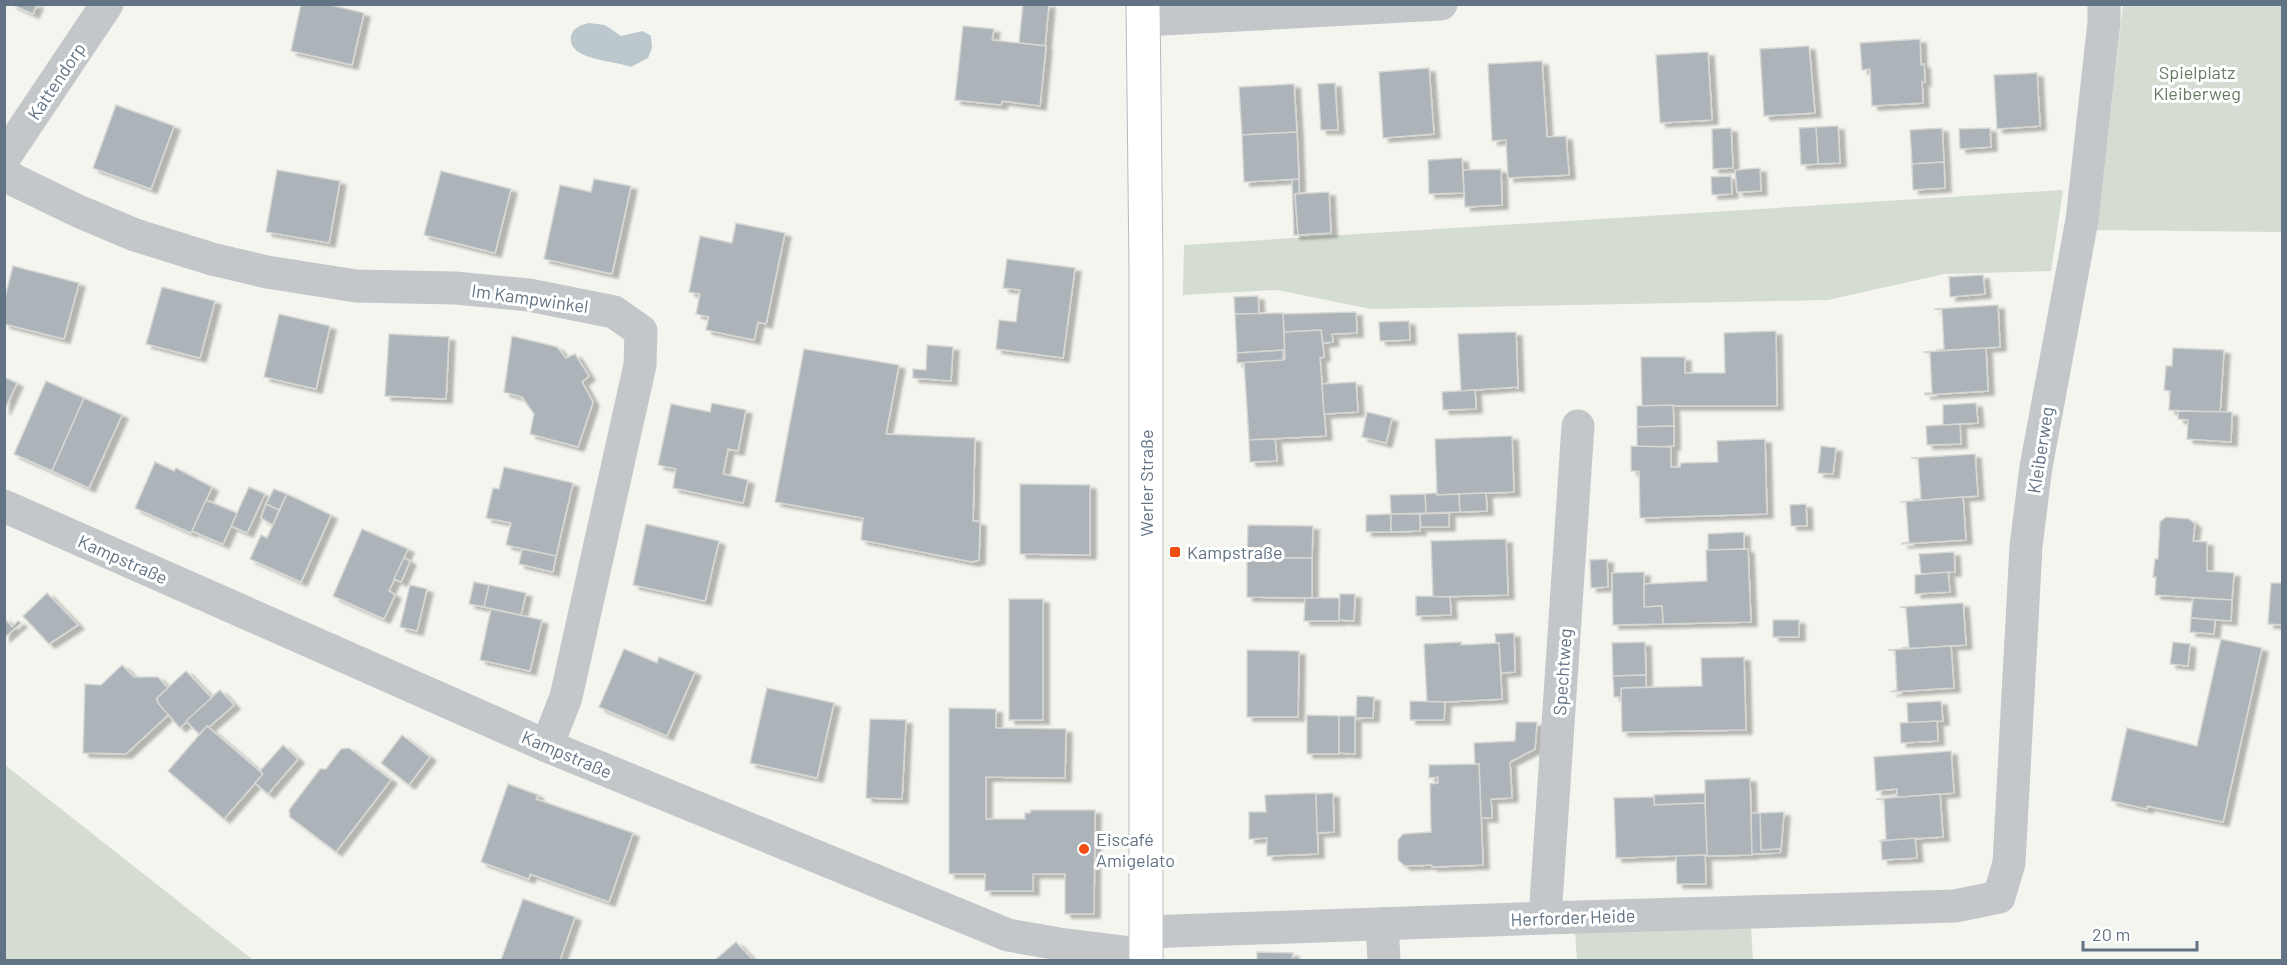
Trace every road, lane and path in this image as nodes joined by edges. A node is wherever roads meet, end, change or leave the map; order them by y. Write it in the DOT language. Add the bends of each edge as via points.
graph roads {
  1 [pos="107,4"];
  2 [pos="1441,4"];
  3 [pos="2104,4"];
  4 [pos="1143,12"];
  5 [pos="4,158"];
  6 [pos="4,175"];
  7 [pos="1578,426"];
  8 [pos="4,506"];
  9 [pos="548,746"];
  10 [pos="1998,897"];
  11 [pos="1545,918"];
  12 [pos="1382,924"];
  13 [pos="1146,949"];
  14 [pos="1384,960"];
  1 -- 5 [label="street, Kattendorp"];
  2 -- 4 [label="street"];
  3 -- 10 [label="street, Kleiberweg" via="2082,220 2036,467 2026,546 2009,863"];
  4 -- 13 [label="main road, Werler Straße"];
  6 -- 9 [label="street, Im Kampwinkel" via="135,235 212,259 356,286 455,288 529,295 614,312 641,331 640,365 566,697"];
  7 -- 11 [label="street, Spechtweg"];
  8 -- 9 [label="street, Kampstraße"];
  9 -- 13 [label="street, Kampstraße" via="1008,935 1065,945"];
  10 -- 11 [label="street, Herforder Heide" via="1955,906"];
  11 -- 12 [label="street, Herforder Heide"];
  12 -- 13 [label="street, Herforder Heide"];
  12 -- 14 [label="street"];
}
